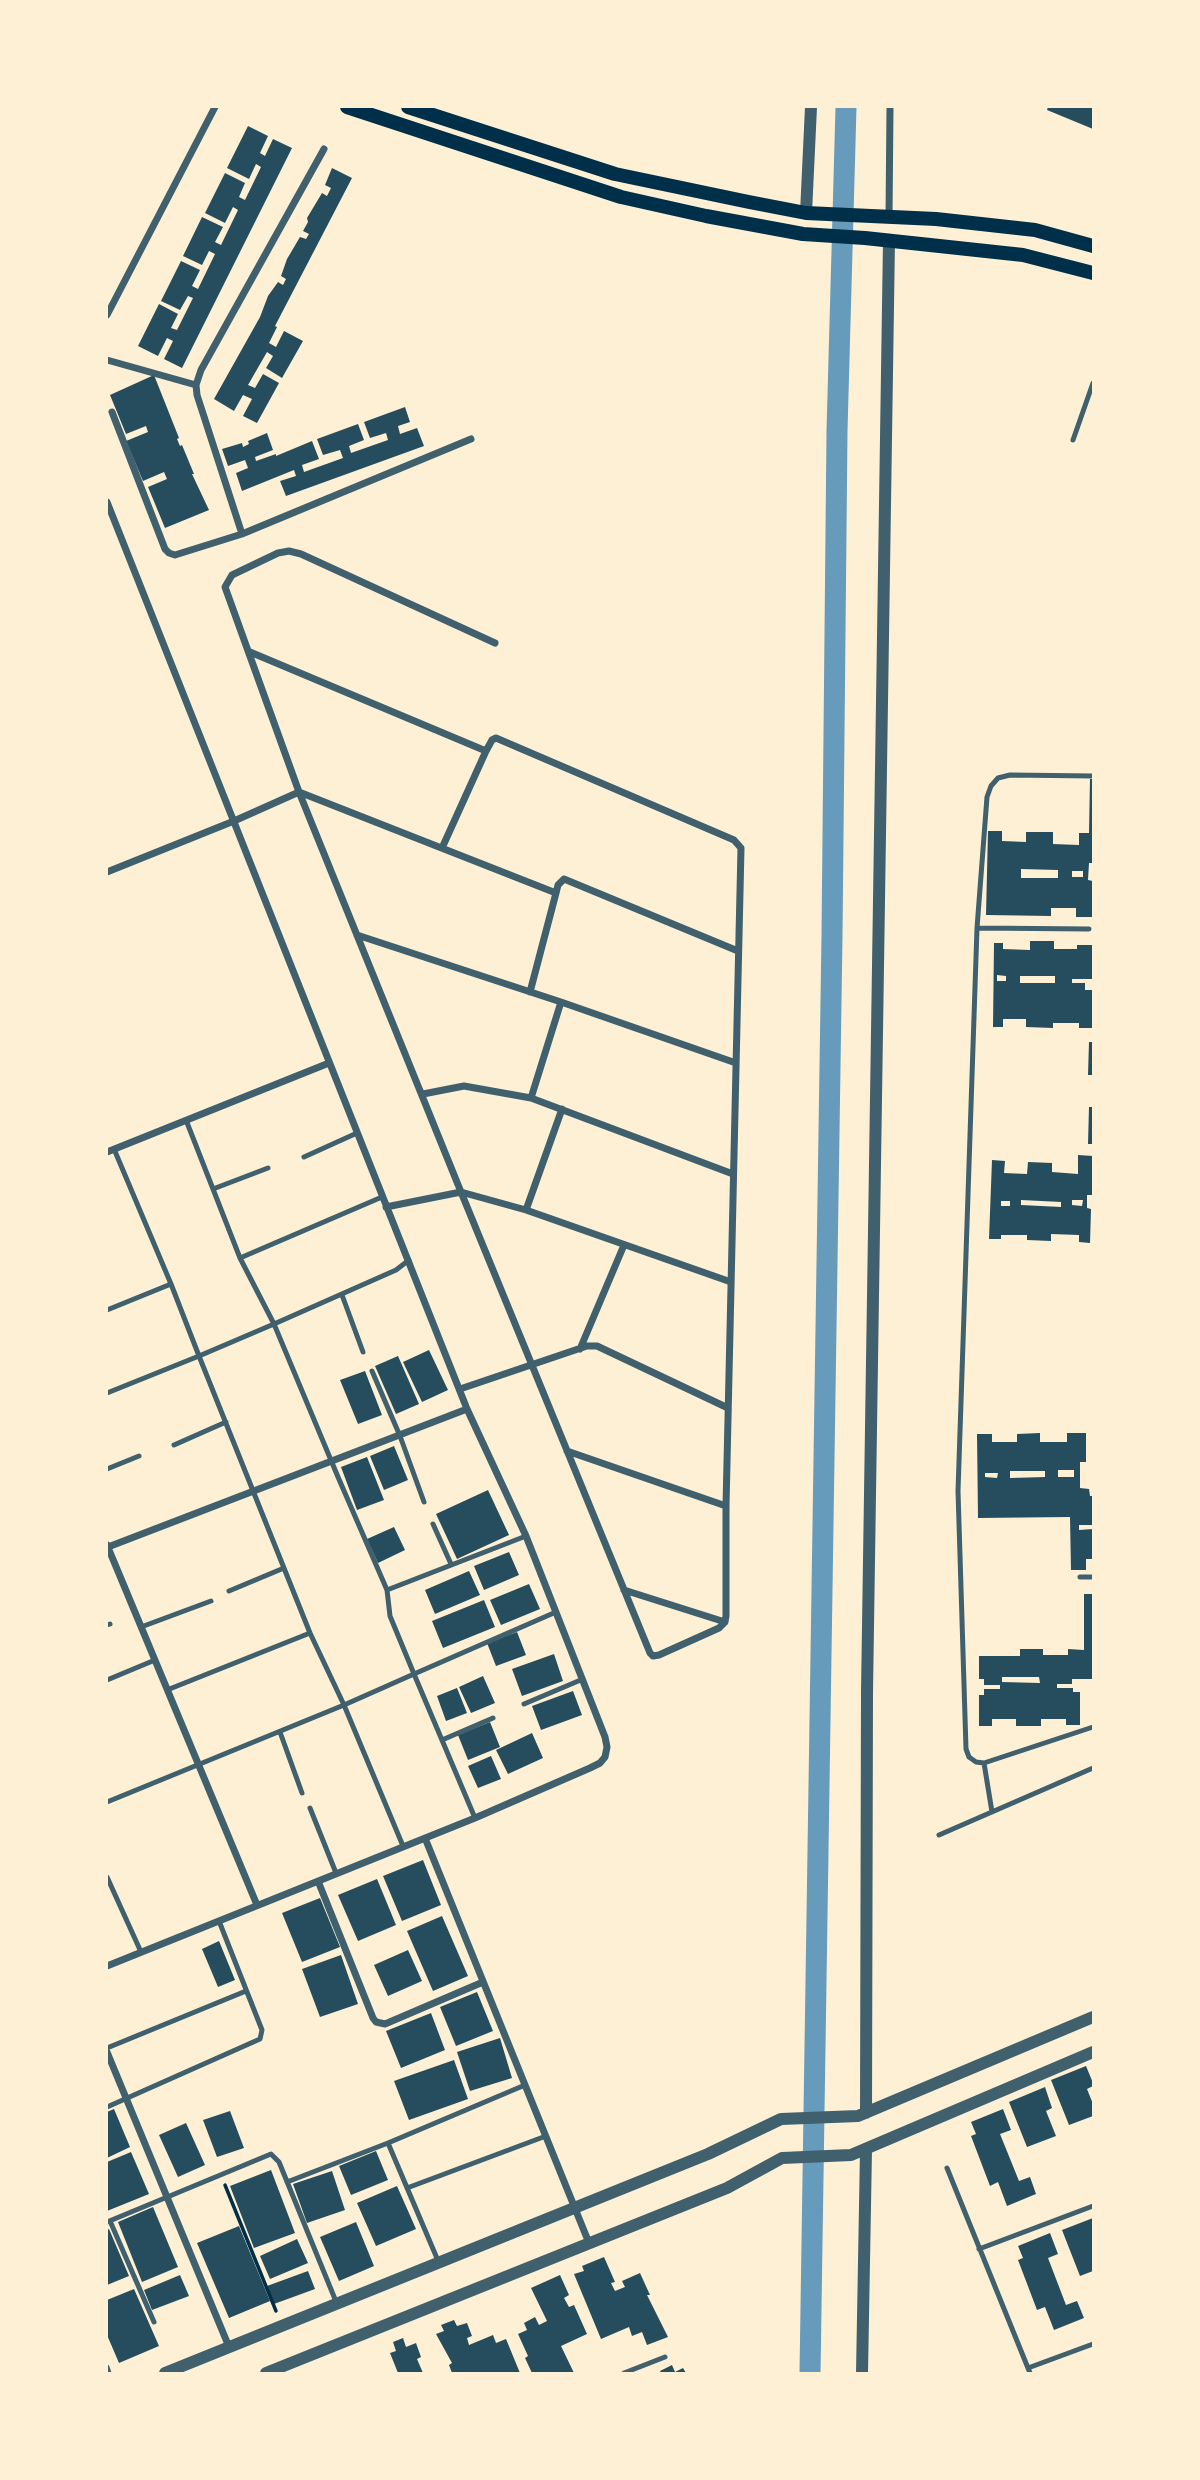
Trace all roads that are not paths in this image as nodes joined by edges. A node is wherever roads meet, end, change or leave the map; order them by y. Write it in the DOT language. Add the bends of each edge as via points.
graph roads {
  1 [pos="215,107"];
  2 [pos="347,107"];
  3 [pos="408,107"];
  4 [pos="811,107"];
  5 [pos="890,107"];
  6 [pos="324,149"];
  7 [pos="806,213"];
  8 [pos="889,217"];
  9 [pos="889,240"];
  10 [pos="1093,246"];
  11 [pos="1093,273"];
  12 [pos="107,315"];
  13 [pos="107,360"];
  14 [pos="1093,383"];
  15 [pos="196,385"];
  16 [pos="112,412"];
  17 [pos="471,439"];
  18 [pos="1073,440"];
  19 [pos="107,502"];
  20 [pos="242,534"];
  21 [pos="495,643"];
  22 [pos="250,652"];
  23 [pos="486,751"];
  24 [pos="1093,776"];
  25 [pos="299,792"];
  26 [pos="234,821"];
  27 [pos="442,848"];
  28 [pos="107,872"];
  29 [pos="555,893"];
  30 [pos="977,928"];
  31 [pos="1088,929"];
  32 [pos="357,935"];
  33 [pos="738,951"];
  34 [pos="530,992"];
  35 [pos="561,1002"];
  36 [pos="329,1063"];
  37 [pos="736,1063"];
  38 [pos="423,1094"];
  39 [pos="531,1098"];
  40 [pos="562,1109"];
  41 [pos="186,1120"];
  42 [pos="357,1133"];
  43 [pos="110,1151"];
  44 [pos="304,1157"];
  45 [pos="268,1168"];
  46 [pos="733,1174"];
  47 [pos="213,1189"];
  48 [pos="461,1192"];
  49 [pos="382,1197"];
  50 [pos="387,1207"];
  51 [pos="526,1210"];
  52 [pos="624,1245"];
  53 [pos="240,1258"];
  54 [pos="409,1260"];
  55 [pos="731,1282"];
  56 [pos="171,1284"];
  57 [pos="342,1295"];
  58 [pos="107,1310"];
  59 [pos="274,1324"];
  60 [pos="579,1349"];
  61 [pos="363,1352"];
  62 [pos="199,1356"];
  63 [pos="532,1365"];
  64 [pos="372,1371"];
  65 [pos="460,1389"];
  66 [pos="107,1393"];
  67 [pos="728,1408"];
  68 [pos="467,1409"];
  69 [pos="226,1422"];
  70 [pos="400,1436"];
  71 [pos="174,1445"];
  72 [pos="567,1451"];
  73 [pos="139,1456"];
  74 [pos="331,1461"];
  75 [pos="107,1469"];
  76 [pos="254,1493"];
  77 [pos="424,1502"];
  78 [pos="726,1506"];
  79 [pos="433,1524"];
  80 [pos="526,1536"];
  81 [pos="107,1546"];
  82 [pos="451,1564"];
  83 [pos="284,1567"];
  84 [pos="1080,1577"];
  85 [pos="1093,1577"];
  86 [pos="387,1590"];
  87 [pos="624,1590"];
  88 [pos="229,1591"];
  89 [pos="211,1601"];
  90 [pos="556,1612"];
  91 [pos="725,1622"];
  92 [pos="141,1627"];
  93 [pos="310,1633"];
  94 [pos="155,1660"];
  95 [pos="414,1674"];
  96 [pos="583,1679"];
  97 [pos="107,1680"];
  98 [pos="167,1690"];
  99 [pos="524,1704"];
  100 [pos="344,1705"];
  101 [pos="493,1718"];
  102 [pos="1093,1727"];
  103 [pos="280,1732"];
  104 [pos="442,1740"];
  105 [pos="984,1763"];
  106 [pos="197,1764"];
  107 [pos="1093,1769"];
  108 [pos="302,1793"];
  109 [pos="107,1802"];
  110 [pos="310,1808"];
  111 [pos="992,1812"];
  112 [pos="475,1818"];
  113 [pos="939,1835"];
  114 [pos="425,1838"];
  115 [pos="403,1846"];
  116 [pos="336,1874"];
  117 [pos="107,1877"];
  118 [pos="318,1881"];
  119 [pos="257,1905"];
  120 [pos="219,1921"];
  121 [pos="141,1952"];
  122 [pos="107,1966"];
  123 [pos="483,1982"];
  124 [pos="246,1991"];
  125 [pos="1093,2017"];
  126 [pos="107,2050"];
  127 [pos="1093,2053"];
  128 [pos="525,2085"];
  129 [pos="127,2099"];
  130 [pos="107,2107"];
  131 [pos="862,2115"];
  132 [pos="546,2136"];
  133 [pos="388,2143"];
  134 [pos="866,2150"];
  135 [pos="947,2168"];
  136 [pos="287,2182"];
  137 [pos="407,2188"];
  138 [pos="167,2196"];
  139 [pos="1093,2206"];
  140 [pos="575,2208"];
  141 [pos="108,2221"];
  142 [pos="589,2243"];
  143 [pos="979,2249"];
  144 [pos="439,2263"];
  145 [pos="337,2304"];
  146 [pos="154,2322"];
  147 [pos="1093,2344"];
  148 [pos="229,2347"];
  149 [pos="665,2357"];
  150 [pos="107,2367"];
  151 [pos="1029,2371"];
  152 [pos="109,2373"];
  153 [pos="165,2373"];
  154 [pos="266,2373"];
  155 [pos="624,2373"];
  156 [pos="862,2373"];
  1 -- 12 [label="street"];
  2 -- 9 [label="main road" via="621,197 803,234"];
  3 -- 7 [label="main road" via="615,174"];
  4 -- 7 [label="street"];
  5 -- 8 [label="street"];
  6 -- 15 [label="street"];
  7 -- 8 [label="main road"];
  8 -- 10 [label="main road" via="1035,230"];
  9 -- 11 [label="main road" via="1023,256"];
  9 -- 131 [label="street"];
  13 -- 15 [label="street"];
  14 -- 18 [label="lane"];
  15 -- 20 [label="street"];
  16 -- 20 [label="street" via="169,553"];
  17 -- 20 [label="street"];
  19 -- 26 [label="street"];
  21 -- 22 [label="street" via="289,551 278,552 228,579 227,597"];
  22 -- 23 [label="street"];
  22 -- 25 [label="street"];
  23 -- 27 [label="street"];
  23 -- 33 [label="street" via="496,738 740,844"];
  24 -- 30 [label="lane" via="1010,775 991,786"];
  25 -- 26 [label="street"];
  25 -- 27 [label="street"];
  25 -- 32 [label="street"];
  26 -- 28 [label="street"];
  26 -- 36 [label="street"];
  27 -- 29 [label="street"];
  29 -- 33 [label="street" via="564,879"];
  29 -- 34 [label="street"];
  30 -- 31 [label="lane"];
  30 -- 105 [label="lane" via="958,1491 966,1749 969,1757"];
  32 -- 34 [label="street"];
  32 -- 38 [label="street"];
  33 -- 37 [label="street"];
  34 -- 35 [label="street"];
  35 -- 37 [label="street"];
  35 -- 39 [label="street"];
  36 -- 41 [label="street"];
  36 -- 42 [label="street"];
  37 -- 46 [label="street"];
  38 -- 39 [label="street" via="464,1086"];
  38 -- 48 [label="street"];
  39 -- 40 [label="street"];
  40 -- 46 [label="street"];
  40 -- 51 [label="street"];
  41 -- 43 [label="street"];
  41 -- 47 [label="lane"];
  42 -- 44 [label="lane"];
  42 -- 49 [label="street"];
  43 -- 56 [label="lane"];
  45 -- 47 [label="lane"];
  46 -- 55 [label="street"];
  47 -- 53 [label="lane"];
  48 -- 50 [label="street"];
  48 -- 51 [label="street"];
  48 -- 63 [label="street"];
  49 -- 50 [label="street"];
  49 -- 53 [label="lane"];
  50 -- 54 [label="street"];
  51 -- 52 [label="street"];
  52 -- 55 [label="street"];
  52 -- 60 [label="street"];
  53 -- 59 [label="lane"];
  54 -- 57 [label="lane"];
  54 -- 65 [label="street"];
  55 -- 67 [label="street"];
  56 -- 58 [label="lane"];
  56 -- 62 [label="lane"];
  57 -- 59 [label="lane"];
  57 -- 61 [label="lane"];
  59 -- 62 [label="lane"];
  59 -- 74 [label="lane"];
  60 -- 63 [label="street"];
  60 -- 67 [label="street" via="597,1346 610,1351"];
  62 -- 66 [label="lane"];
  62 -- 69 [label="lane"];
  63 -- 65 [label="street"];
  63 -- 72 [label="street"];
  64 -- 70 [label="lane"];
  65 -- 68 [label="street"];
  67 -- 78 [label="street"];
  68 -- 70 [label="street"];
  68 -- 80 [label="street"];
  69 -- 71 [label="lane"];
  69 -- 76 [label="lane"];
  70 -- 74 [label="street"];
  70 -- 77 [label="lane"];
  72 -- 78 [label="street"];
  72 -- 87 [label="street"];
  73 -- 75 [label="lane"];
  74 -- 76 [label="street"];
  74 -- 86 [label="lane"];
  76 -- 81 [label="street"];
  76 -- 83 [label="lane"];
  78 -- 91 [label="street"];
  79 -- 82 [label="lane"];
  80 -- 82 [label="lane"];
  80 -- 90 [label="street"];
  81 -- 92 [label="street"];
  82 -- 86 [label="lane"];
  83 -- 88 [label="lane"];
  83 -- 93 [label="lane"];
  84 -- 85 [label="lane"];
  86 -- 95 [label="lane" via="390,1616"];
  87 -- 91 [label="street"];
  87 -- 91 [label="street" via="653,1656"];
  89 -- 92 [label="lane"];
  90 -- 95 [label="lane"];
  90 -- 96 [label="street"];
  92 -- 94 [label="street"];
  93 -- 98 [label="lane"];
  93 -- 100 [label="lane"];
  94 -- 97 [label="lane"];
  94 -- 98 [label="street"];
  95 -- 100 [label="lane"];
  95 -- 104 [label="lane"];
  96 -- 99 [label="lane"];
  96 -- 112 [label="street" via="605,1737 605,1757 590,1768"];
  98 -- 106 [label="street"];
  100 -- 103 [label="lane"];
  100 -- 115 [label="lane"];
  101 -- 104 [label="lane"];
  102 -- 105 [label="lane"];
  103 -- 106 [label="lane"];
  103 -- 108 [label="lane"];
  104 -- 112 [label="lane"];
  105 -- 111 [label="lane"];
  106 -- 109 [label="lane"];
  106 -- 119 [label="street"];
  107 -- 111 [label="lane"];
  110 -- 116 [label="lane"];
  111 -- 113 [label="lane"];
  112 -- 114 [label="street"];
  114 -- 115 [label="street"];
  114 -- 123 [label="street"];
  115 -- 116 [label="street"];
  116 -- 118 [label="street"];
  117 -- 121 [label="lane"];
  118 -- 119 [label="street"];
  118 -- 123 [label="street" via="376,2022 385,2024"];
  119 -- 120 [label="street"];
  120 -- 121 [label="street"];
  120 -- 124 [label="lane"];
  121 -- 122 [label="street"];
  123 -- 128 [label="street"];
  124 -- 126 [label="lane"];
  124 -- 129 [label="lane" via="262,2031 260,2039"];
  125 -- 131 [label="street"];
  126 -- 129 [label="street"];
  127 -- 134 [label="street"];
  128 -- 132 [label="street"];
  128 -- 133 [label="lane"];
  129 -- 130 [label="lane"];
  129 -- 138 [label="street"];
  131 -- 140 [label="street" via="781,2119"];
  132 -- 137 [label="lane"];
  132 -- 140 [label="street"];
  133 -- 136 [label="lane"];
  133 -- 137 [label="lane"];
  134 -- 142 [label="street" via="851,2155 782,2158 726,2188"];
  134 -- 156 [label="street"];
  135 -- 143 [label="lane"];
  136 -- 138 [label="lane" via="271,2154"];
  136 -- 145 [label="lane"];
  137 -- 144 [label="lane"];
  138 -- 141 [label="lane"];
  138 -- 148 [label="street"];
  139 -- 143 [label="lane"];
  140 -- 142 [label="street"];
  140 -- 144 [label="street"];
  141 -- 146 [label="lane"];
  142 -- 154 [label="street"];
  143 -- 151 [label="lane"];
  144 -- 145 [label="street"];
  145 -- 148 [label="street"];
  147 -- 151 [label="lane"];
  148 -- 153 [label="street"];
  149 -- 155 [label="lane"];
  150 -- 152 [label="lane"];
}
